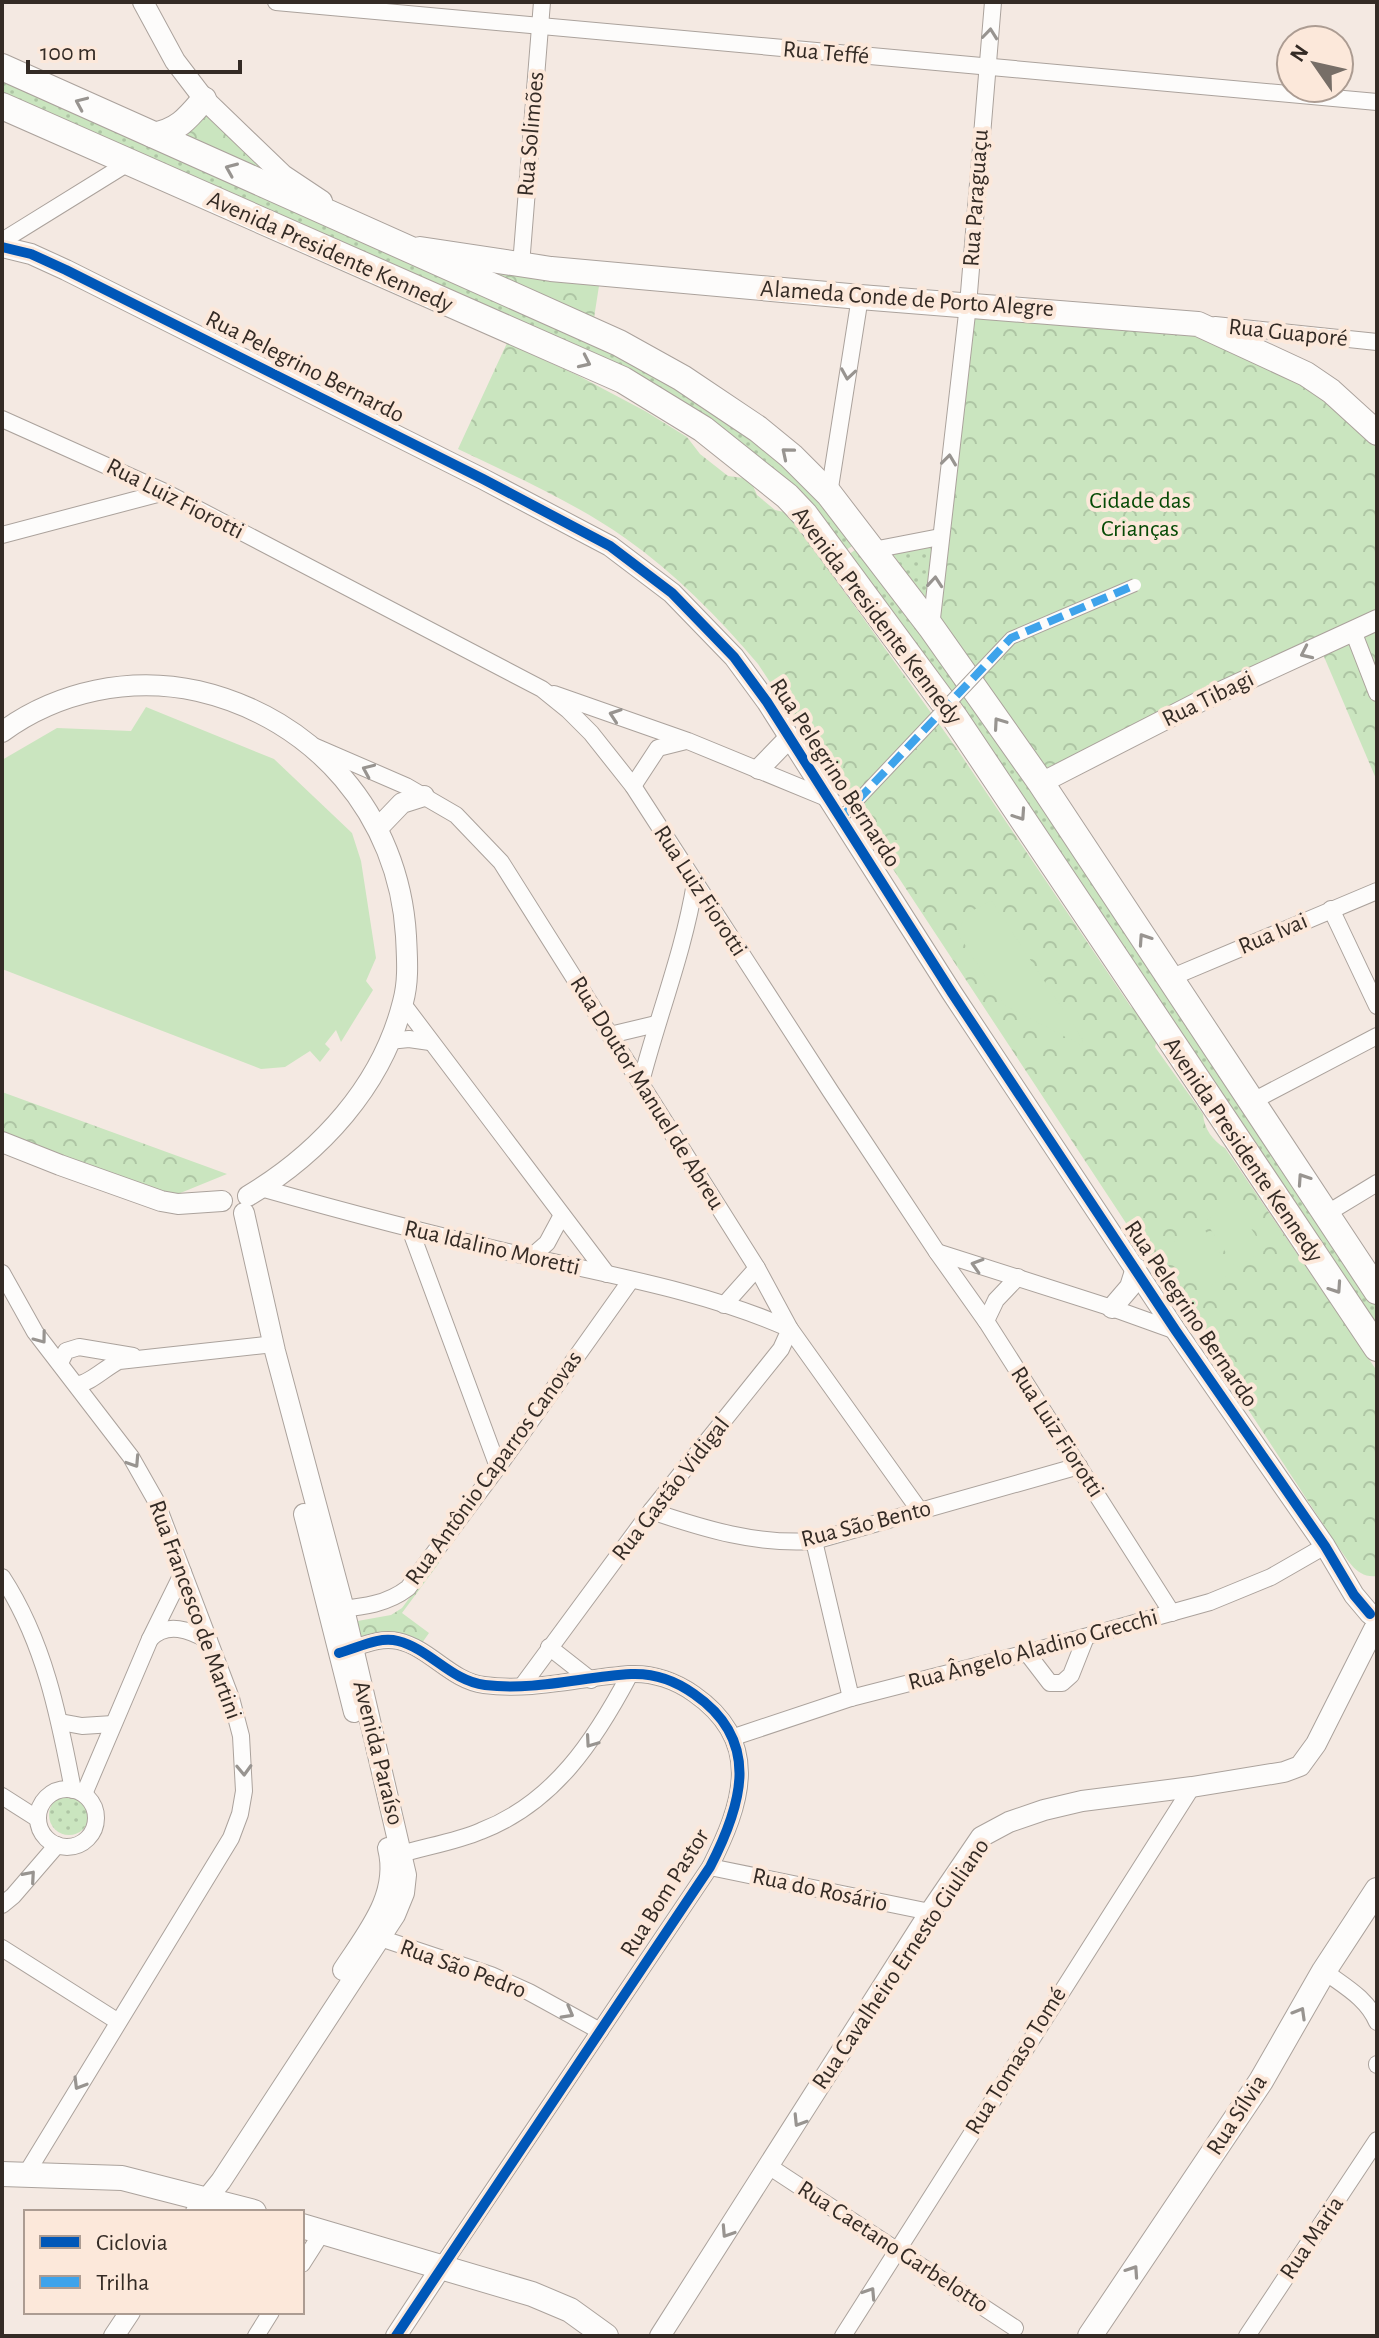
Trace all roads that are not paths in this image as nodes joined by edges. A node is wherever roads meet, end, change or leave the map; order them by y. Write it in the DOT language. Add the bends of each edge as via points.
graph roads {
  1 [pos="143,2"];
  2 [pos="276,2"];
  3 [pos="542,2"];
  4 [pos="993,2"];
  5 [pos="540,27"];
  6 [pos="2,67"];
  7 [pos="986,68"];
  8 [pos="204,99"];
  9 [pos="1377,102"];
  10 [pos="2,106"];
  11 [pos="152,135"];
  12 [pos="128,163"];
  13 [pos="354,222"];
  14 [pos="2,244"];
  15 [pos="406,246"];
  16 [pos="521,265"];
  17 [pos="860,297"];
  18 [pos="968,305"];
  19 [pos="1198,324"];
  20 [pos="1377,342"];
  21 [pos="2,419"];
  22 [pos="1377,433"];
  23 [pos="165,492"];
  24 [pos="829,494"];
  25 [pos="2,535"];
  26 [pos="940,537"];
  27 [pos="873,550"];
  28 [pos="845,567"];
  29 [pos="1135,585"];
  30 [pos="1377,620"];
  31 [pos="931,627"];
  32 [pos="1353,631"];
  33 [pos="895,637"];
  34 [pos="542,689"];
  35 [pos="1377,693"];
  36 [pos="2,732"];
  37 [pos="790,737"];
  38 [pos="688,741"];
  39 [pos="311,744"];
  40 [pos="759,769"];
  41 [pos="1041,783"];
  42 [pos="633,786"];
  43 [pos="424,796"];
  44 [pos="829,799"];
  45 [pos="841,818"];
  46 [pos="378,828"];
  47 [pos="695,883"];
  48 [pos="1377,891"];
  49 [pos="1331,909"];
  50 [pos="1170,978"];
  51 [pos="403,1004"];
  52 [pos="1377,1006"];
  53 [pos="656,1024"];
  54 [pos="610,1035"];
  55 [pos="1377,1036"];
  56 [pos="389,1041"];
  57 [pos="430,1042"];
  58 [pos="641,1082"];
  59 [pos="1251,1102"];
  60 [pos="2,1142"];
  61 [pos="1377,1183"];
  62 [pos="241,1203"];
  63 [pos="1326,1214"];
  64 [pos="562,1215"];
  65 [pos="410,1229"];
  66 [pos="937,1252"];
  67 [pos="531,1257"];
  68 [pos="757,1268"];
  69 [pos="1136,1268"];
  70 [pos="2,1273"];
  71 [pos="607,1274"];
  72 [pos="1018,1277"];
  73 [pos="631,1280"];
  74 [pos="1377,1291"];
  75 [pos="724,1305"];
  76 [pos="1112,1308"];
  77 [pos="986,1321"];
  78 [pos="790,1329"];
  79 [pos="1176,1331"];
  80 [pos="268,1344"];
  81 [pos="1377,1348"];
  82 [pos="139,1358"];
  83 [pos="60,1363"];
  84 [pos="78,1384"];
  85 [pos="1079,1466"];
  86 [pos="498,1467"];
  87 [pos="651,1511"];
  88 [pos="920,1511"];
  89 [pos="814,1541"];
  90 [pos="1325,1546"];
  91 [pos="183,1572"];
  92 [pos="2,1577"];
  93 [pos="336,1610"];
  94 [pos="1172,1613"];
  95 [pos="1374,1620"];
  96 [pos="1086,1637"];
  97 [pos="150,1639"];
  98 [pos="209,1641"];
  99 [pos="549,1647"];
  100 [pos="345,1651"];
  101 [pos="1027,1653"];
  102 [pos="630,1674"];
  103 [pos="591,1680"];
  104 [pos="522,1686"];
  105 [pos="851,1698"];
  106 [pos="60,1722"];
  107 [pos="113,1724"];
  108 [pos="734,1737"];
  109 [pos="1192,1787"];
  110 [pos="79,1792"];
  111 [pos="2,1796"];
  112 [pos="38,1819"];
  113 [pos="57,1845"];
  114 [pos="396,1856"];
  115 [pos="710,1867"];
  116 [pos="1377,1890"];
  117 [pos="2,1905"];
  118 [pos="930,1912"];
  119 [pos="373,1936"];
  120 [pos="2,1948"];
  121 [pos="1324,1971"];
  122 [pos="117,2021"];
  123 [pos="1377,2022"];
  124 [pos="600,2031"];
  125 [pos="1377,2140"];
  126 [pos="770,2167"];
  127 [pos="14,2174"];
  128 [pos="201,2205"];
  129 [pos="239,2210"];
  130 [pos="312,2228"];
  131 [pos="898,2249"];
  132 [pos="304,2257"];
  133 [pos="442,2266"];
  134 [pos="129,2314"];
  135 [pos="270,2314"];
  136 [pos="1015,2328"];
  137 [pos="114,2336"];
  138 [pos="256,2336"];
  139 [pos="396,2336"];
  140 [pos="606,2336"];
  141 [pos="660,2336"];
  142 [pos="843,2336"];
  143 [pos="1090,2336"];
  144 [pos="1247,2336"];
  1 -- 8 [label="street" via="175,61"];
  2 -- 5 [label="street, Rua Teffé"];
  3 -- 5 [label="street, Rua Solimões"];
  7 -- 4 [label="street, Rua Paraguaçu, one-way"];
  5 -- 7 [label="street, Rua Teffé"];
  5 -- 16 [label="street, Rua Solimões"];
  11 -- 6 [label="main road, Avenida Presidente Kennedy, one-way"];
  7 -- 9 [label="street, Rua Teffé"];
  7 -- 18 [label="street, Rua Paraguaçu"];
  8 -- 11 [label="main road" via="179,127"];
  8 -- 13 [label="street" via="283,175"];
  10 -- 12 [label="main road, Avenida Presidente Kennedy"];
  13 -- 11 [label="main road, Avenida Presidente Kennedy, one-way"];
  12 -- 14 [label="street"];
  12 -- 28 [label="main road, Avenida Presidente Kennedy, one-way" via="623,380 703,429 787,496"];
  13 -- 15 [label="main road, Avenida Presidente Kennedy"];
  14 -- 37 [label="street, Rua Pelegrino Bernardo" via="66,270 610,546 702,623 734,657"];
  15 -- 16 [label="main road, Alameda Conde de Porto Alegre"];
  24 -- 15 [label="main road, Avenida Presidente Kennedy, one-way" via="758,429 648,357"];
  16 -- 17 [label="main road, Alameda Conde de Porto Alegre"];
  17 -- 18 [label="main road, Alameda Conde de Porto Alegre"];
  17 -- 24 [label="street, one-way"];
  18 -- 19 [label="main road, Alameda Conde de Porto Alegre"];
  26 -- 18 [label="street, Rua Paraguaçu, one-way"];
  19 -- 20 [label="street, Rua Guaporé"];
  19 -- 22 [label="main road, Alameda Conde de Porto Alegre" via="1306,374"];
  21 -- 23 [label="street, Rua Luiz Fiorotti"];
  23 -- 25 [label="street"];
  23 -- 34 [label="street, Rua Luiz Fiorotti"];
  24 -- 27 [label="main road, Avenida Presidente Kennedy"];
  26 -- 27 [label="street"];
  31 -- 26 [label="street, Rua Paraguaçu, one-way"];
  27 -- 28 [label="main road"];
  27 -- 31 [label="main road, Avenida Presidente Kennedy"];
  28 -- 33 [label="main road, Avenida Presidente Kennedy"];
  29 -- 45 [label="street, bridge" via="1011,638"];
  30 -- 32 [label="street, Rua Tibagi"];
  31 -- 33 [label="main road" via="922,639"];
  41 -- 31 [label="main road, Avenida Presidente Kennedy, one-way"];
  32 -- 35 [label="street"];
  32 -- 41 [label="street, Rua Tibagi, one-way"];
  33 -- 81 [label="main road, Avenida Presidente Kennedy, one-way" via="955,718"];
  38 -- 34 [label="street, one-way"];
  34 -- 42 [label="street, Rua Luiz Fiorotti" via="591,733"];
  36 -- 39 [label="street" via="46,706 134,684 177,686 223,698"];
  37 -- 40 [label="street"];
  37 -- 44 [label="street, Rua Pelegrino Bernardo"];
  38 -- 40 [label="street"];
  38 -- 42 [label="street" via="658,748"];
  43 -- 39 [label="street, Rua Doutor Manuel de Abreu, one-way"];
  39 -- 46 [label="street"];
  40 -- 44 [label="street"];
  50 -- 41 [label="main road, Avenida Presidente Kennedy, one-way"];
  42 -- 47 [label="street, Rua Luiz Fiorotti"];
  43 -- 46 [label="street" via="402,803"];
  43 -- 54 [label="street, Rua Doutor Manuel de Abreu" via="456,815 501,862"];
  44 -- 45 [label="street, Rua Pelegrino Bernardo"];
  45 -- 69 [label="street, Rua Pelegrino Bernardo"];
  46 -- 51 [label="street" via="400,886 405,921"];
  47 -- 53 [label="street" via="689,921"];
  47 -- 66 [label="street, Rua Luiz Fiorotti"];
  48 -- 49 [label="street, Rua Ivai"];
  49 -- 50 [label="street, Rua Ivai"];
  49 -- 52 [label="street"];
  50 -- 59 [label="main road, Avenida Presidente Kennedy"];
  51 -- 56 [label="street"];
  51 -- 57 [label="street"];
  53 -- 54 [label="street"];
  53 -- 58 [label="street"];
  54 -- 58 [label="street, Rua Doutor Manuel de Abreu"];
  55 -- 59 [label="street"];
  56 -- 57 [label="street"];
  56 -- 62 [label="street" via="341,1120 299,1162"];
  57 -- 64 [label="street"];
  58 -- 68 [label="street, Rua Doutor Manuel de Abreu"];
  63 -- 59 [label="main road, Avenida Presidente Kennedy, one-way"];
  60 -- 62 [label="street" via="161,1201"];
  61 -- 63 [label="street"];
  62 -- 65 [label="street, Rua Idalino Moretti"];
  62 -- 80 [label="street, Avenida Paraíso"];
  63 -- 74 [label="main road, Avenida Presidente Kennedy"];
  64 -- 67 [label="street" via="547,1243"];
  64 -- 71 [label="street"];
  65 -- 67 [label="street, Rua Idalino Moretti"];
  65 -- 86 [label="street"];
  72 -- 66 [label="street, one-way"];
  66 -- 77 [label="street, Rua Luiz Fiorotti"];
  67 -- 71 [label="street, Rua Idalino Moretti"];
  68 -- 75 [label="street"];
  68 -- 78 [label="street, Rua Doutor Manuel de Abreu"];
  69 -- 76 [label="street" via="1130,1287"];
  69 -- 79 [label="street, Rua Pelegrino Bernardo"];
  70 -- 83 [label="street, Rua Francesco de Martini, one-way" via="35,1332"];
  71 -- 73 [label="street, Rua Idalino Moretti"];
  72 -- 76 [label="street"];
  72 -- 77 [label="street" via="1001,1293"];
  73 -- 75 [label="street, Rua Idalino Moretti"];
  73 -- 86 [label="street, Rua Antônio Caparros Canovas"];
  75 -- 78 [label="street, Rua Idalino Moretti"];
  76 -- 79 [label="street"];
  77 -- 85 [label="street, Rua Luiz Fiorotti"];
  78 -- 87 [label="street, Rua Gastão Vidigal" via="781,1349"];
  78 -- 88 [label="street, Rua Doutor Manuel de Abreu"];
  79 -- 90 [label="street, Rua Pelegrino Bernardo"];
  80 -- 82 [label="street"];
  80 -- 93 [label="street, Avenida Paraíso"];
  82 -- 83 [label="street" via="79,1347 66,1351"];
  82 -- 84 [label="street" via="119,1361"];
  83 -- 84 [label="street, Rua Francesco de Martini"];
  84 -- 91 [label="street, Rua Francesco de Martini, one-way" via="144,1478"];
  85 -- 88 [label="street, Rua São Bento"];
  85 -- 94 [label="street, Rua Luiz Fiorotti"];
  86 -- 93 [label="street, Rua Antônio Caparros Canovas" via="408,1588 379,1604"];
  87 -- 89 [label="street, Rua São Bento" via="736,1536"];
  87 -- 99 [label="street, Rua Gastão Vidigal"];
  88 -- 89 [label="street, Rua São Bento"];
  89 -- 105 [label="street"];
  90 -- 94 [label="street, Rua Ângelo Aladino Grecchi" via="1245,1589"];
  90 -- 95 [label="street, Rua Pelegrino Bernardo"];
  91 -- 97 [label="street"];
  91 -- 98 [label="street, Rua Francesco de Martini"];
  92 -- 106 [label="street" via="42,1660"];
  93 -- 100 [label="street, Avenida Paraíso"];
  94 -- 96 [label="street, Rua Ângelo Aladino Grecchi"];
  95 -- 109 [label="street, Rua Cavalheiro Ernesto Giuliano" via="1316,1744 1300,1766"];
  96 -- 101 [label="street, Rua Ângelo Aladino Grecchi"];
  96 -- 101 [label="street" via="1071,1675 1062,1683 1050,1683"];
  97 -- 98 [label="street" via="157,1632 178,1629"];
  97 -- 107 [label="street"];
  98 -- 122 [label="street, Rua Francesco de Martini, one-way" via="241,1736 240,1814 231,1838"];
  99 -- 103 [label="street"];
  99 -- 104 [label="street, Rua Gastão Vidigal"];
  100 -- 104 [label="street" via="398,1641 464,1679"];
  100 -- 114 [label="street, Avenida Paraíso"];
  101 -- 105 [label="street, Rua Ângelo Aladino Grecchi"];
  102 -- 103 [label="street"];
  102 -- 108 [label="street" via="662,1678 688,1690 711,1707"];
  102 -- 114 [label="street, one-way" via="578,1760 533,1802 479,1832"];
  103 -- 104 [label="street"];
  105 -- 108 [label="street, Rua Ângelo Aladino Grecchi"];
  106 -- 107 [label="street"];
  106 -- 110 [label="street"];
  107 -- 110 [label="street"];
  108 -- 115 [label="street, Rua Bom Pastor" via="739,1788 735,1813"];
  109 -- 118 [label="street, Rua Cavalheiro Ernesto Giuliano" via="1082,1801 992,1829"];
  109 -- 131 [label="street, Rua Tomaso Tomé"];
  110 -- 112 [label="street" via="63,1789 45,1800"];
  110 -- 113 [label="street" via="96,1811 93,1831 78,1845"];
  111 -- 112 [label="street"];
  112 -- 113 [label="street" via="47,1839"];
  117 -- 113 [label="street, one-way"];
  114 -- 119 [label="street, Avenida Paraíso" via="406,1875 404,1893 395,1915"];
  115 -- 118 [label="street, Rua do Rosário"];
  115 -- 124 [label="street, Rua Bom Pastor"];
  116 -- 121 [label="main road, Rua Sílvia"];
  118 -- 126 [label="street, Rua Cavalheiro Ernesto Giuliano, one-way"];
  119 -- 124 [label="street, Rua São Pedro, one-way" via="491,1975"];
  119 -- 128 [label="street, Avenida Paraíso"];
  120 -- 122 [label="street"];
  121 -- 123 [label="street" via="1361,1997"];
  143 -- 121 [label="main road, Rua Sílvia, one-way" via="1261,2081"];
  122 -- 127 [label="street, Rua Francesco de Martini, one-way"];
  124 -- 133 [label="street, Rua Bom Pastor"];
  125 -- 144 [label="street, Rua Maria"];
  126 -- 131 [label="street, Rua Caetano Garbelotto"];
  126 -- 141 [label="street, Rua Cavalheiro Ernesto Giuliano, one-way"];
  127 -- 128 [label="main road" via="122,2178"];
  128 -- 129 [label="main road"];
  130 -- 132 [label="street"];
  130 -- 133 [label="main road"];
  131 -- 136 [label="street, Rua Caetano Garbelotto"];
  142 -- 131 [label="street, Rua Tomaso Tomé, one-way"];
  133 -- 139 [label="street, Rua Bom Pastor"];
  133 -- 140 [label="main road" via="549,2300"];
  134 -- 137 [label="street"];
  135 -- 138 [label="street"];
}
